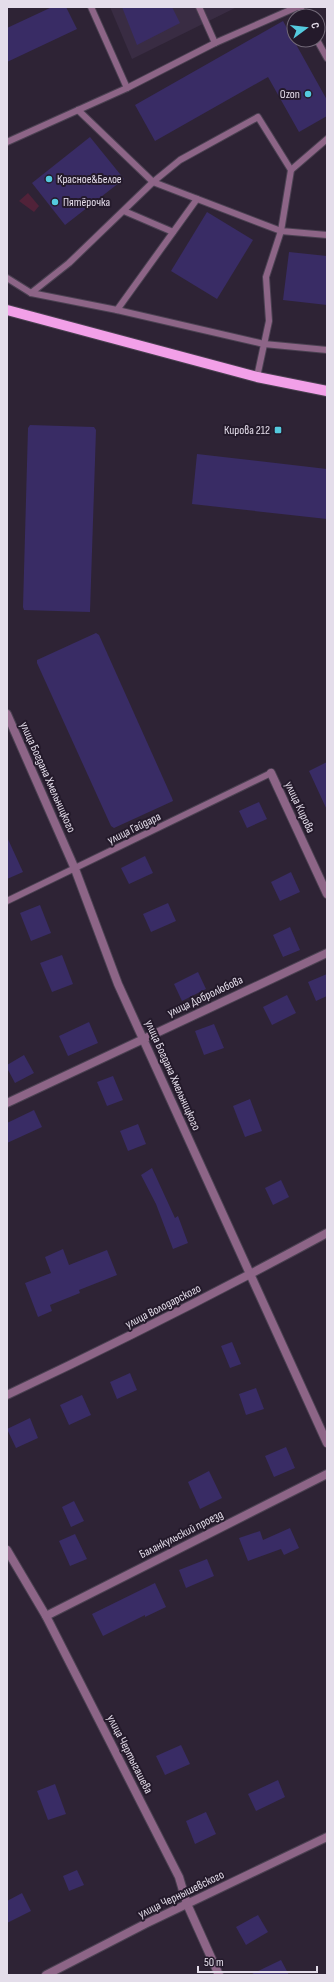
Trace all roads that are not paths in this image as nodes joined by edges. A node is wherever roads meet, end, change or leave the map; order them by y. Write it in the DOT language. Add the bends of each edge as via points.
graph roads {
  1 [pos="91,7"];
  2 [pos="199,7"];
  3 [pos="298,7"];
  4 [pos="215,43"];
  5 [pos="321,48"];
  6 [pos="327,58"];
  7 [pos="127,88"];
  8 [pos="78,110"];
  9 [pos="327,139"];
  10 [pos="7,142"];
  11 [pos="291,170"];
  12 [pos="153,182"];
  13 [pos="197,199"];
  14 [pos="124,211"];
  15 [pos="281,231"];
  16 [pos="173,232"];
  17 [pos="327,235"];
  18 [pos="7,278"];
  19 [pos="31,293"];
  20 [pos="7,310"];
  21 [pos="117,310"];
  22 [pos="264,344"];
  23 [pos="327,350"];
  24 [pos="257,377"];
  25 [pos="327,391"];
  26 [pos="7,714"];
  27 [pos="271,773"];
  28 [pos="75,869"];
  29 [pos="327,894"];
  30 [pos="7,901"];
  31 [pos="327,953"];
  32 [pos="143,1038"];
  33 [pos="7,1103"];
  34 [pos="327,1233"];
  35 [pos="250,1275"];
  36 [pos="7,1395"];
  37 [pos="327,1443"];
  38 [pos="327,1474"];
  39 [pos="7,1550"];
  40 [pos="46,1616"];
  41 [pos="327,1837"];
  42 [pos="188,1904"];
  43 [pos="46,1975"];
  44 [pos="219,1975"];
  1 -- 7 [label="lane"];
  2 -- 4 [label="lane"];
  3 -- 4 [label="lane"];
  4 -- 7 [label="lane"];
  5 -- 6 [label="lane"];
  7 -- 8 [label="lane"];
  8 -- 10 [label="lane"];
  8 -- 12 [label="lane"];
  9 -- 11 [label="lane"];
  11 -- 12 [label="lane" via="258,117 180,160"];
  11 -- 15 [label="lane"];
  12 -- 13 [label="lane"];
  12 -- 14 [label="lane"];
  13 -- 15 [label="lane"];
  13 -- 16 [label="lane"];
  14 -- 16 [label="lane"];
  14 -- 19 [label="lane" via="69,263"];
  15 -- 17 [label="lane"];
  15 -- 22 [label="lane" via="266,277 269,322"];
  16 -- 21 [label="lane"];
  18 -- 19 [label="lane"];
  19 -- 21 [label="lane"];
  20 -- 24 [label="main road"];
  21 -- 22 [label="lane"];
  22 -- 23 [label="lane"];
  22 -- 24 [label="lane"];
  24 -- 25 [label="main road"];
  26 -- 28 [label="street, улица Богдана Хмельницкого"];
  27 -- 28 [label="lane, улица Гайдара"];
  27 -- 29 [label="street, улица Кирова"];
  28 -- 30 [label="lane, улица Гайдара"];
  28 -- 32 [label="street, улица Богдана Хмельницкого" via="118,984"];
  31 -- 32 [label="street, улица Добролюбова"];
  32 -- 33 [label="street, улица Добролюбова"];
  32 -- 35 [label="street, улица Богдана Хмельницкого"];
  34 -- 35 [label="street, улица Володарского"];
  35 -- 36 [label="street, улица Володарского"];
  35 -- 37 [label="street, улица Богдана Хмельницкого"];
  38 -- 40 [label="street, Баланкульский проезд"];
  39 -- 40 [label="street, улица Чертыгашева"];
  40 -- 42 [label="street, улица Чертыгашева" via="179,1877"];
  41 -- 42 [label="street, улица Чернышевского"];
  42 -- 43 [label="street, улица Чернышевского"];
  42 -- 44 [label="street, улица Чертыгашева"];
}
